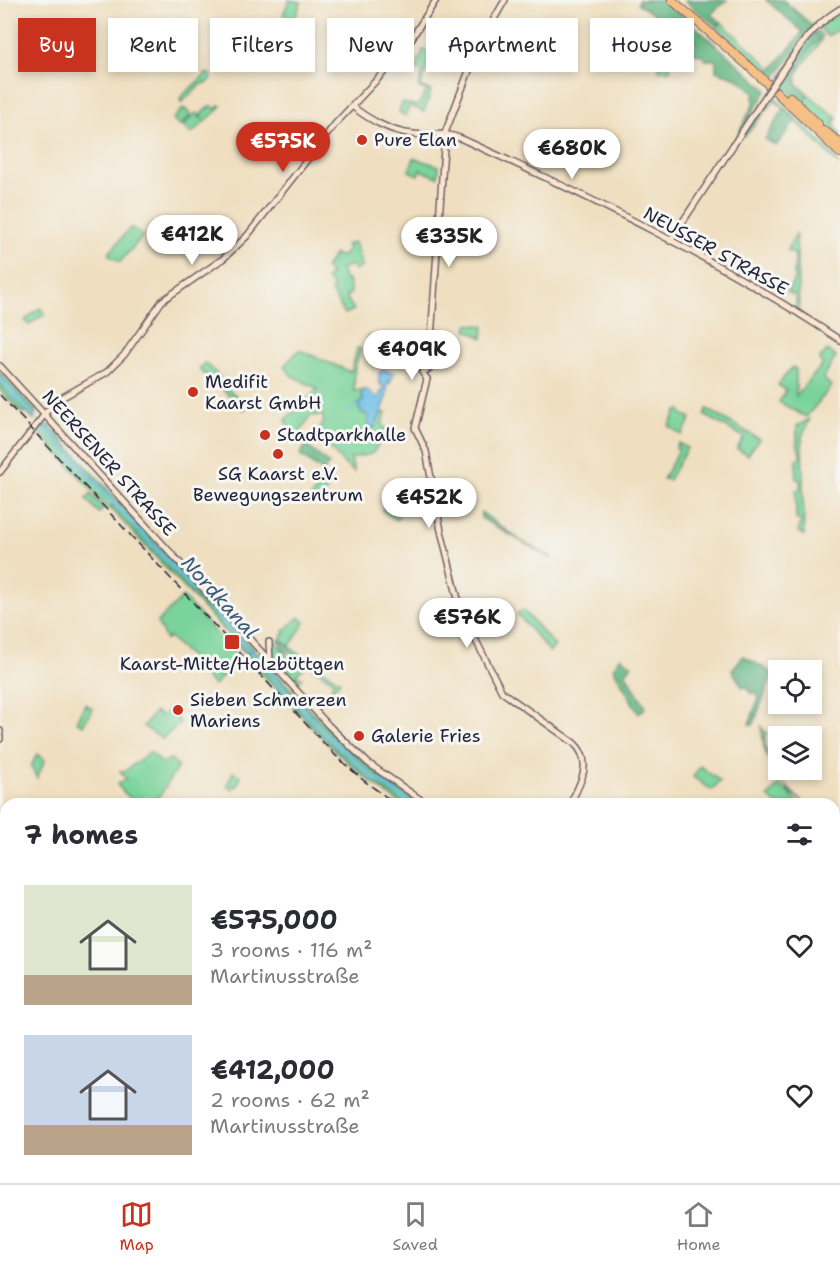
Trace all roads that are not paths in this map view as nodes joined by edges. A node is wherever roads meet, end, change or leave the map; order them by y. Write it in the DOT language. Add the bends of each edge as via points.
graph roads {
  1 [pos="436,0"];
  2 [pos="505,0"];
  3 [pos="672,0"];
  4 [pos="680,0"];
  5 [pos="840,9"];
  6 [pos="352,106"];
  7 [pos="806,121"];
  8 [pos="445,133"];
  9 [pos="840,144"];
  10 [pos="840,153"];
  11 [pos="840,159"];
  12 [pos="670,241"];
  13 [pos="840,340"];
  14 [pos="0,366"];
  15 [pos="39,421"];
  16 [pos="0,472"];
  17 [pos="269,642"];
  18 [pos="271,662"];
  19 [pos="0,730"];
  20 [pos="0,739"];
  21 [pos="418,798"];
  22 [pos="573,798"];
  1 -- 6 [label="main road" via="403,52"];
  2 -- 8 [label="main road" via="479,45"];
  3 -- 7 [label="highway"];
  4 -- 9 [label="highway"];
  5 -- 12 [label="main road, bridge" via="807,36"];
  6 -- 8 [label="main road" via="378,123 408,133"];
  6 -- 15 [label="main road" via="241,242 173,292 110,370 63,396"];
  7 -- 10 [label="highway"];
  7 -- 11 [label="highway"];
  8 -- 12 [label="main road, NEUSSER STRASSE"];
  8 -- 22 [label="main road" via="429,369 432,374 427,379 415,428 426,451 461,612 502,692 581,752 583,777"];
  12 -- 13 [label="main road, NEUSSER STRASSE"];
  14 -- 15 [label="main road, NEERSENER STRASSE"];
  15 -- 16 [label="main road"];
  15 -- 18 [label="main road, NEERSENER STRASSE" via="52,423"];
  17 -- 18 [label="main road"];
  18 -- 21 [label="main road, NEERSENER STRASSE" via="361,756"];
  19 -- 20 [label="main road"];
}
